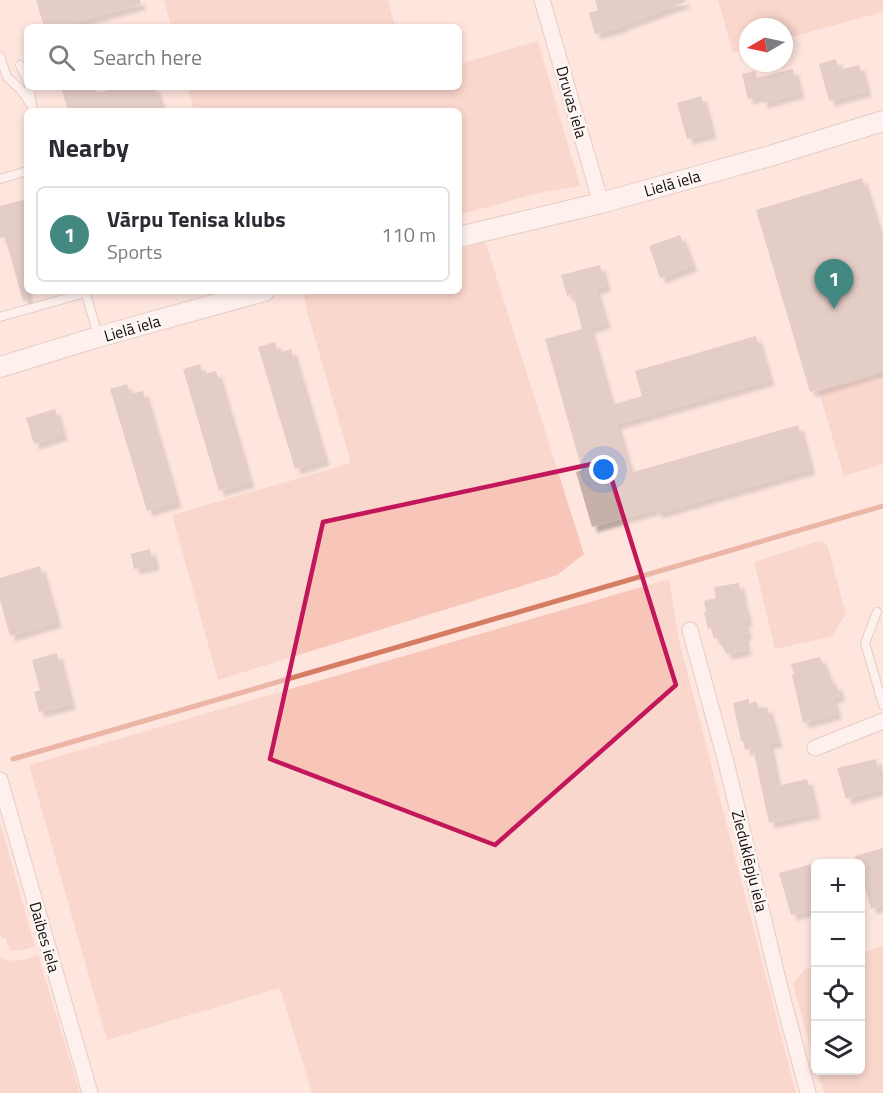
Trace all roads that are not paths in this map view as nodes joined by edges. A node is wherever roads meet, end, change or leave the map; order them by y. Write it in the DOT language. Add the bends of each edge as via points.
graph roads {
  1 [pos="542,0"];
  2 [pos="0,56"];
  3 [pos="20,65"];
  4 [pos="24,74"];
  5 [pos="29,90"];
  6 [pos="32,108"];
  7 [pos="883,121"];
  8 [pos="24,172"];
  9 [pos="0,179"];
  10 [pos="601,203"];
  11 [pos="462,236"];
  12 [pos="78,294"];
  13 [pos="86,294"];
  14 [pos="253,294"];
  15 [pos="0,317"];
  16 [pos="98,337"];
  17 [pos="0,367"];
  18 [pos="877,612"];
  19 [pos="690,630"];
  20 [pos="883,705"];
  21 [pos="883,721"];
  22 [pos="814,748"];
  23 [pos="0,780"];
  24 [pos="90,1093"];
  25 [pos="808,1093"];
  1 -- 10 [label="street, Druvas iela"];
  2 -- 6 [label="lane" via="7,77"];
  3 -- 4 [label="lane"];
  5 -- 6 [label="lane"];
  7 -- 10 [label="street, Lielā iela"];
  8 -- 9 [label="lane"];
  10 -- 11 [label="street, Lielā iela"];
  12 -- 15 [label="lane"];
  13 -- 16 [label="lane"];
  14 -- 16 [label="street, Lielā iela"];
  16 -- 17 [label="street, Lielā iela"];
  18 -- 20 [label="lane" via="865,643"];
  19 -- 25 [label="street, Zieduklēpju iela"];
  21 -- 22 [label="street"];
  23 -- 24 [label="street, Daibes iela"];
}
